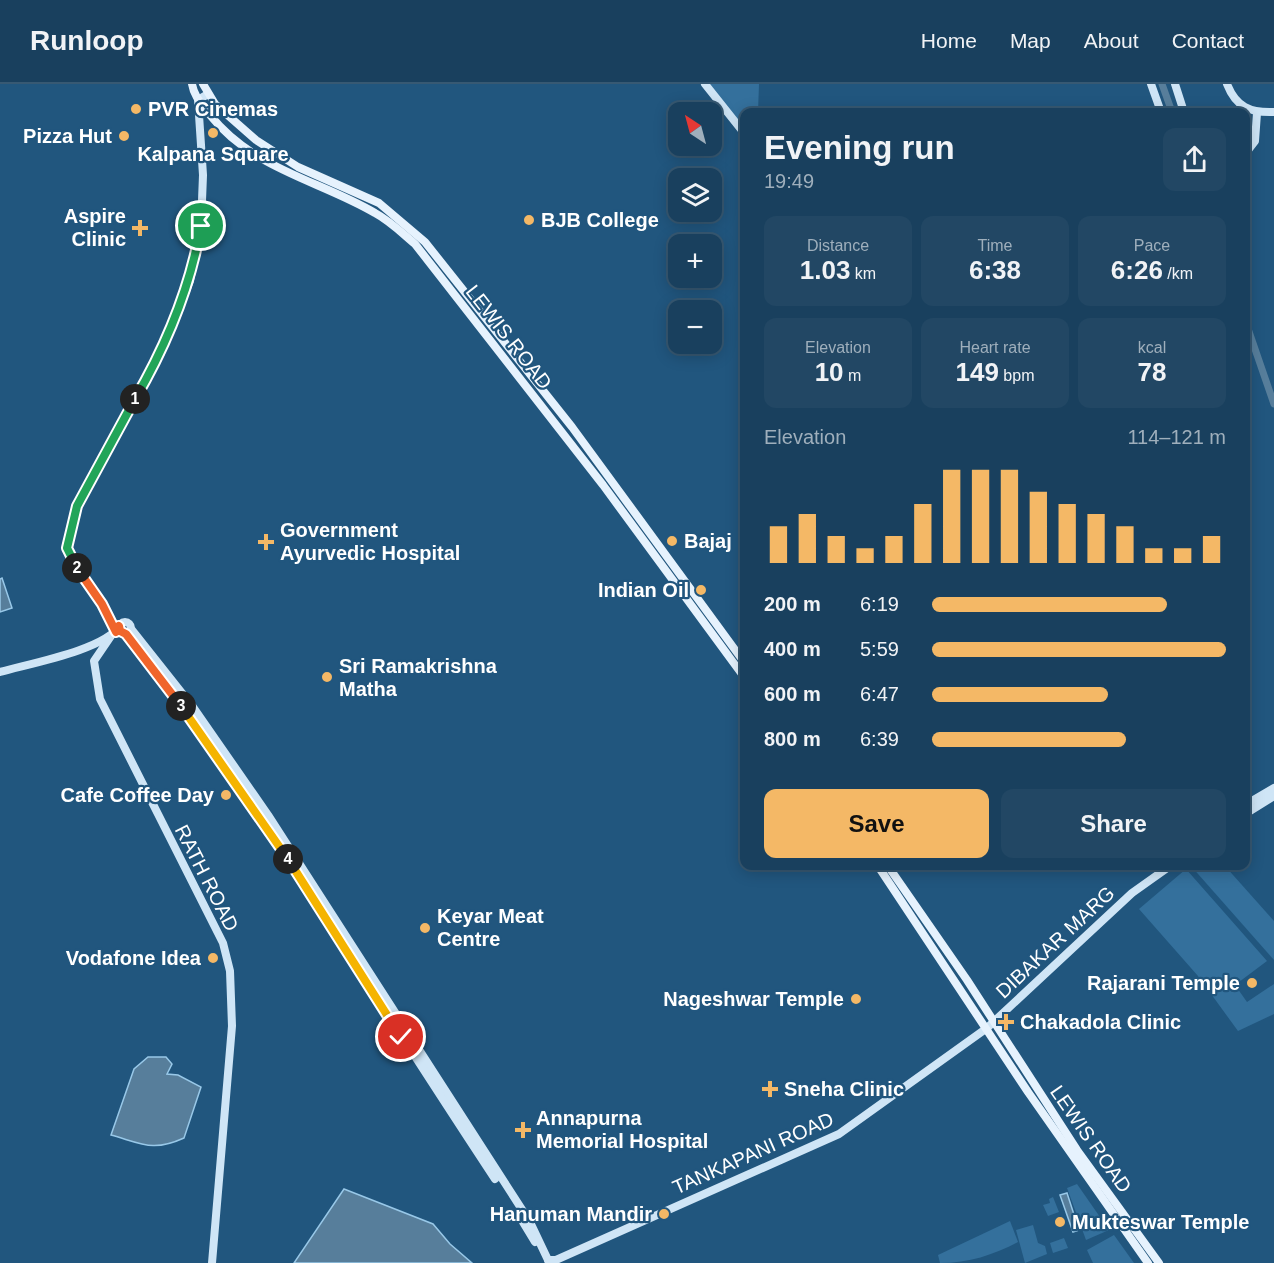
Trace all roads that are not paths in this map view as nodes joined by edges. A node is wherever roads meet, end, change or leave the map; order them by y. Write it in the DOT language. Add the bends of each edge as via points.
graph roads {
  1 [pos="192,84"];
  2 [pos="203,84"];
  3 [pos="705,84"];
  4 [pos="1151,84"];
  5 [pos="1174,84"];
  6 [pos="1227,84"];
  7 [pos="208,94"];
  8 [pos="198,100"];
  9 [pos="1160,108"];
  10 [pos="1183,108"];
  11 [pos="1247,108"];
  12 [pos="1250,109"];
  13 [pos="1274,112"];
  14 [pos="1257,113"];
  15 [pos="740,128"];
  16 [pos="1250,148"];
  17 [pos="115,631"];
  18 [pos="740,657"];
  19 [pos="0,672"];
  20 [pos="740,672"];
  21 [pos="1274,788"];
  22 [pos="1274,796"];
  23 [pos="1250,802"];
  24 [pos="1250,811"];
  25 [pos="881,870"];
  26 [pos="891,870"];
  27 [pos="1164,870"];
  28 [pos="990,1025"];
  29 [pos="997,1035"];
  30 [pos="212,1263"];
  31 [pos="1148,1263"];
  32 [pos="1159,1263"];
  1 -- 8 [label="main road, LEWIS ROAD"];
  2 -- 7 [label="main road, LEWIS ROAD"];
  3 -- 15 [label="main road"];
  4 -- 9 [label="main road"];
  5 -- 10 [label="main road"];
  6 -- 11 [label="main road" via="1236,102"];
  7 -- 8 [label="main road"];
  7 -- 18 [label="main road, LEWIS ROAD" via="243,131 273,152 379,203 425,242 572,427"];
  8 -- 17 [label="main road" via="202,207 190,281 161,353 77,506 67,548"];
  8 -- 20 [label="main road, LEWIS ROAD" via="246,148 311,185 376,213 415,244 603,485"];
  12 -- 14 [label="main road"];
  13 -- 14 [label="main road"];
  14 -- 16 [label="main road" via="1255,141"];
  17 -- 19 [label="main road" via="75,650"];
  17 -- 28 [label="main road, TANKAPANI ROAD" via="129,632 193,707 231,761 459,1120 530,1222 548,1260 556,1260 833,1138"];
  17 -- 30 [label="main road, RATH ROAD" via="94,661 99,699 223,942 230,971 232,1026"];
  21 -- 23 [label="main road"];
  22 -- 24 [label="main road"];
  25 -- 28 [label="main road"];
  26 -- 28 [label="main road"];
  27 -- 28 [label="main road, DIBAKAR MARG" via="1132,893"];
  28 -- 29 [label="main road"];
  29 -- 31 [label="main road, LEWIS ROAD" via="1069,1153"];
  29 -- 32 [label="main road, LEWIS ROAD"];
}
